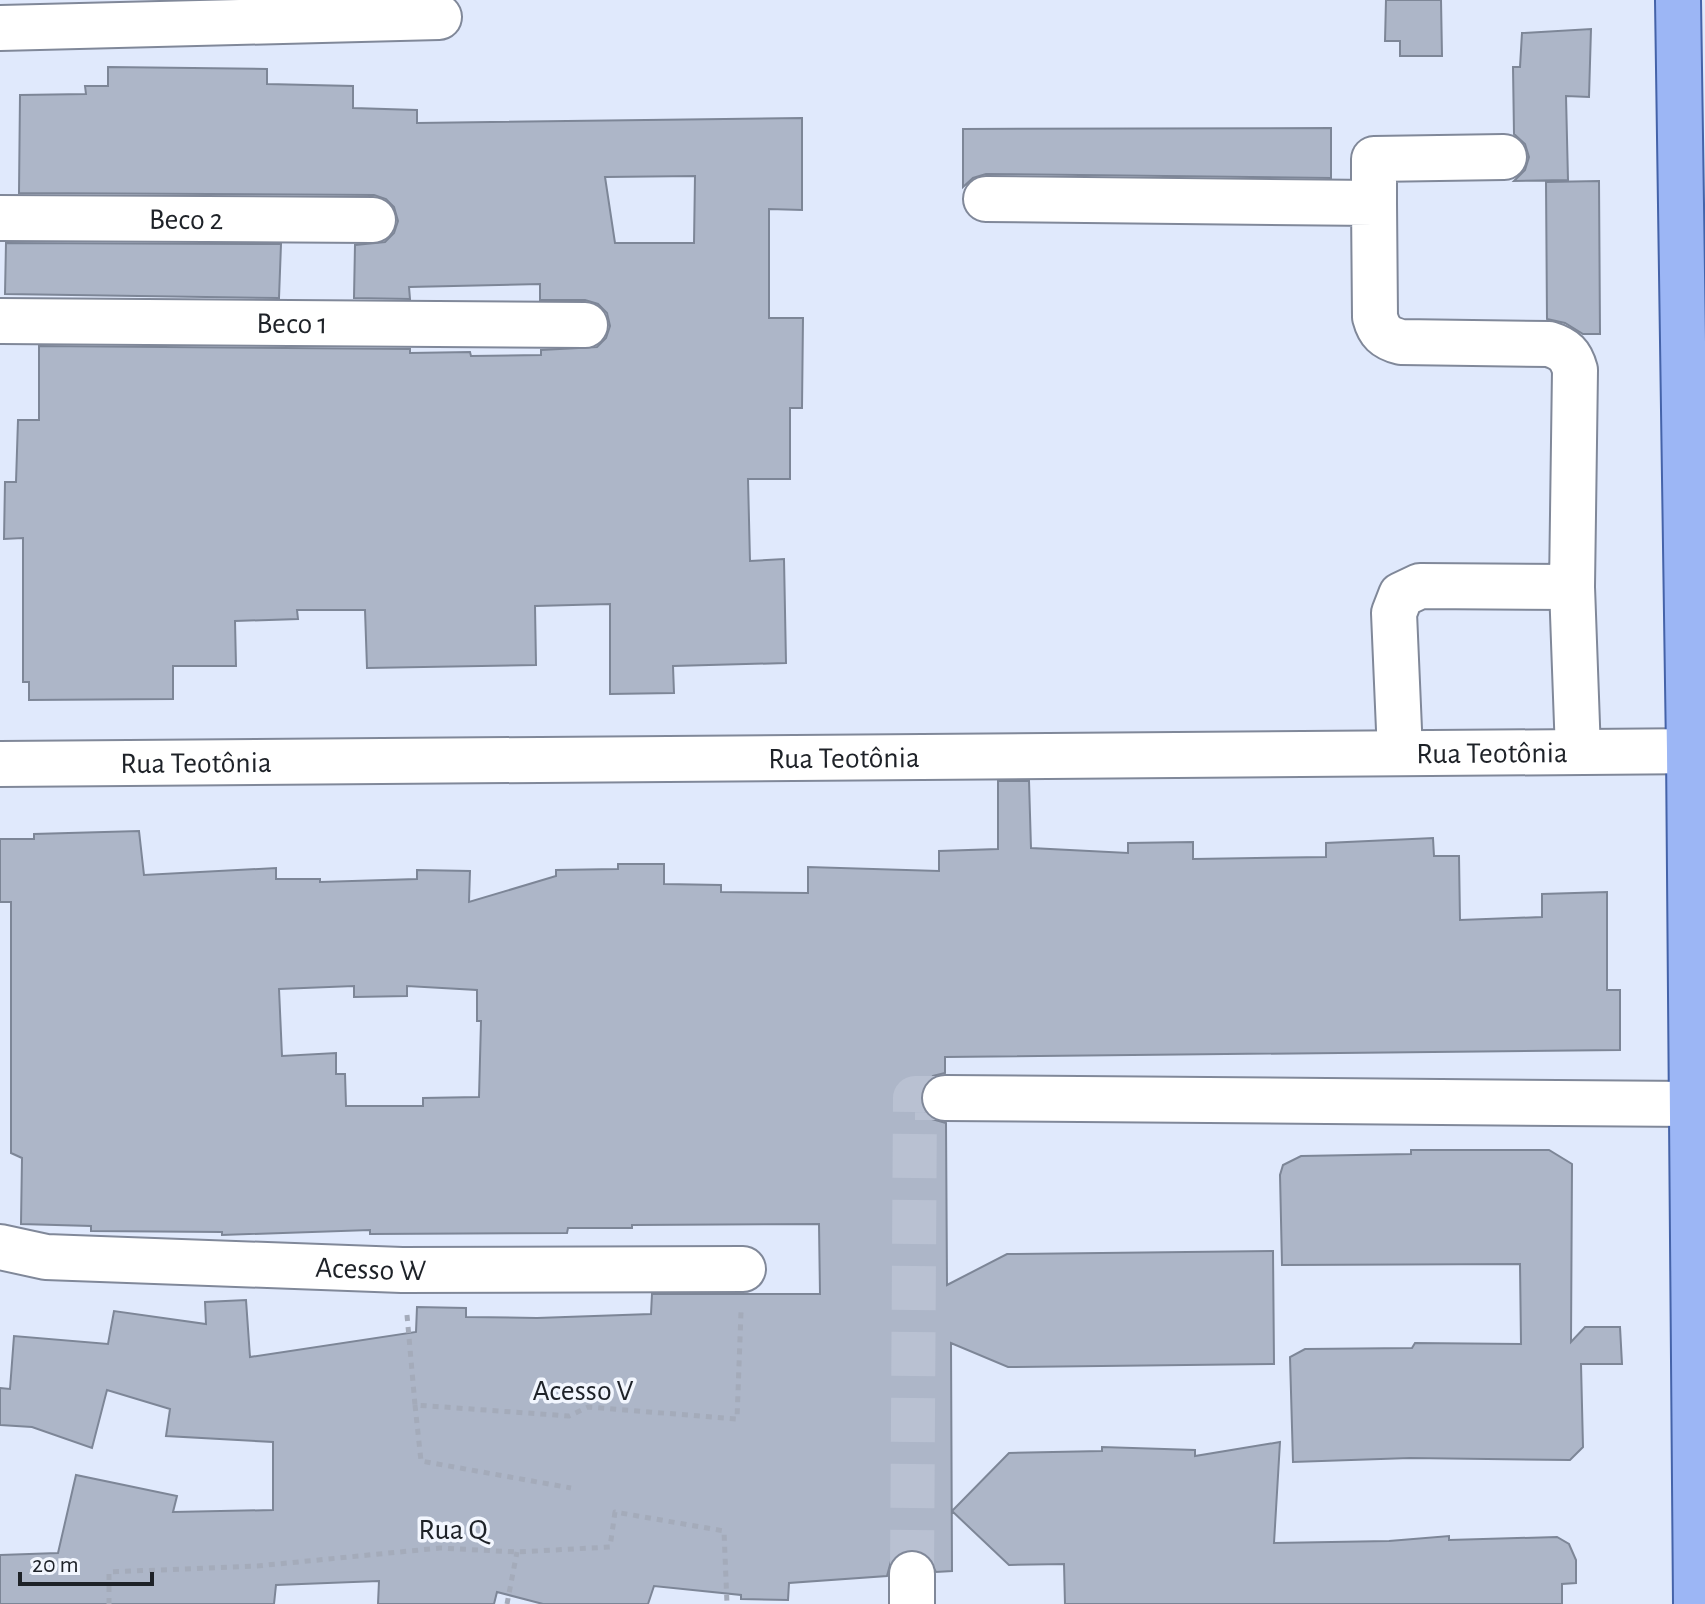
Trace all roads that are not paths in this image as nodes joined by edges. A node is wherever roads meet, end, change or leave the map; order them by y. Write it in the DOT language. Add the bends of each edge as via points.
graph roads {
  1 [pos="1678,0"];
  2 [pos="439,17"];
  3 [pos="0,28"];
  4 [pos="1692,64"];
  5 [pos="1504,157"];
  6 [pos="986,199"];
  7 [pos="1374,203"];
  8 [pos="0,218"];
  9 [pos="373,220"];
  10 [pos="1693,226"];
  11 [pos="0,321"];
  12 [pos="585,325"];
  13 [pos="1572,587"];
  14 [pos="1697,751"];
  15 [pos="1578,752"];
  16 [pos="1400,753"];
  17 [pos="0,764"];
  18 [pos="945,1098"];
  19 [pos="1693,1104"];
  20 [pos="0,1247"];
  21 [pos="743,1269"];
  22 [pos="1699,1589"];
  1 -- 4 [label="main road"];
  2 -- 3 [label="street"];
  4 -- 10 [label="main road"];
  5 -- 7 [label="street" via="1374,159"];
  6 -- 7 [label="street"];
  7 -- 13 [label="street" via="1375,317 1388,339 1549,344 1571,358"];
  8 -- 9 [label="street, Beco 2"];
  10 -- 14 [label="main road"];
  11 -- 12 [label="street, Beco 1"];
  13 -- 15 [label="street"];
  13 -- 16 [label="street" via="1420,586 1401,595 1394,613"];
  14 -- 15 [label="street, Rua Teotônia"];
  14 -- 19 [label="main road"];
  15 -- 16 [label="street, Rua Teotônia"];
  16 -- 17 [label="street, Rua Teotônia"];
  18 -- 19 [label="street"];
  19 -- 22 [label="main road"];
  20 -- 21 [label="street, Acesso W" via="46,1257 402,1270"];
}
